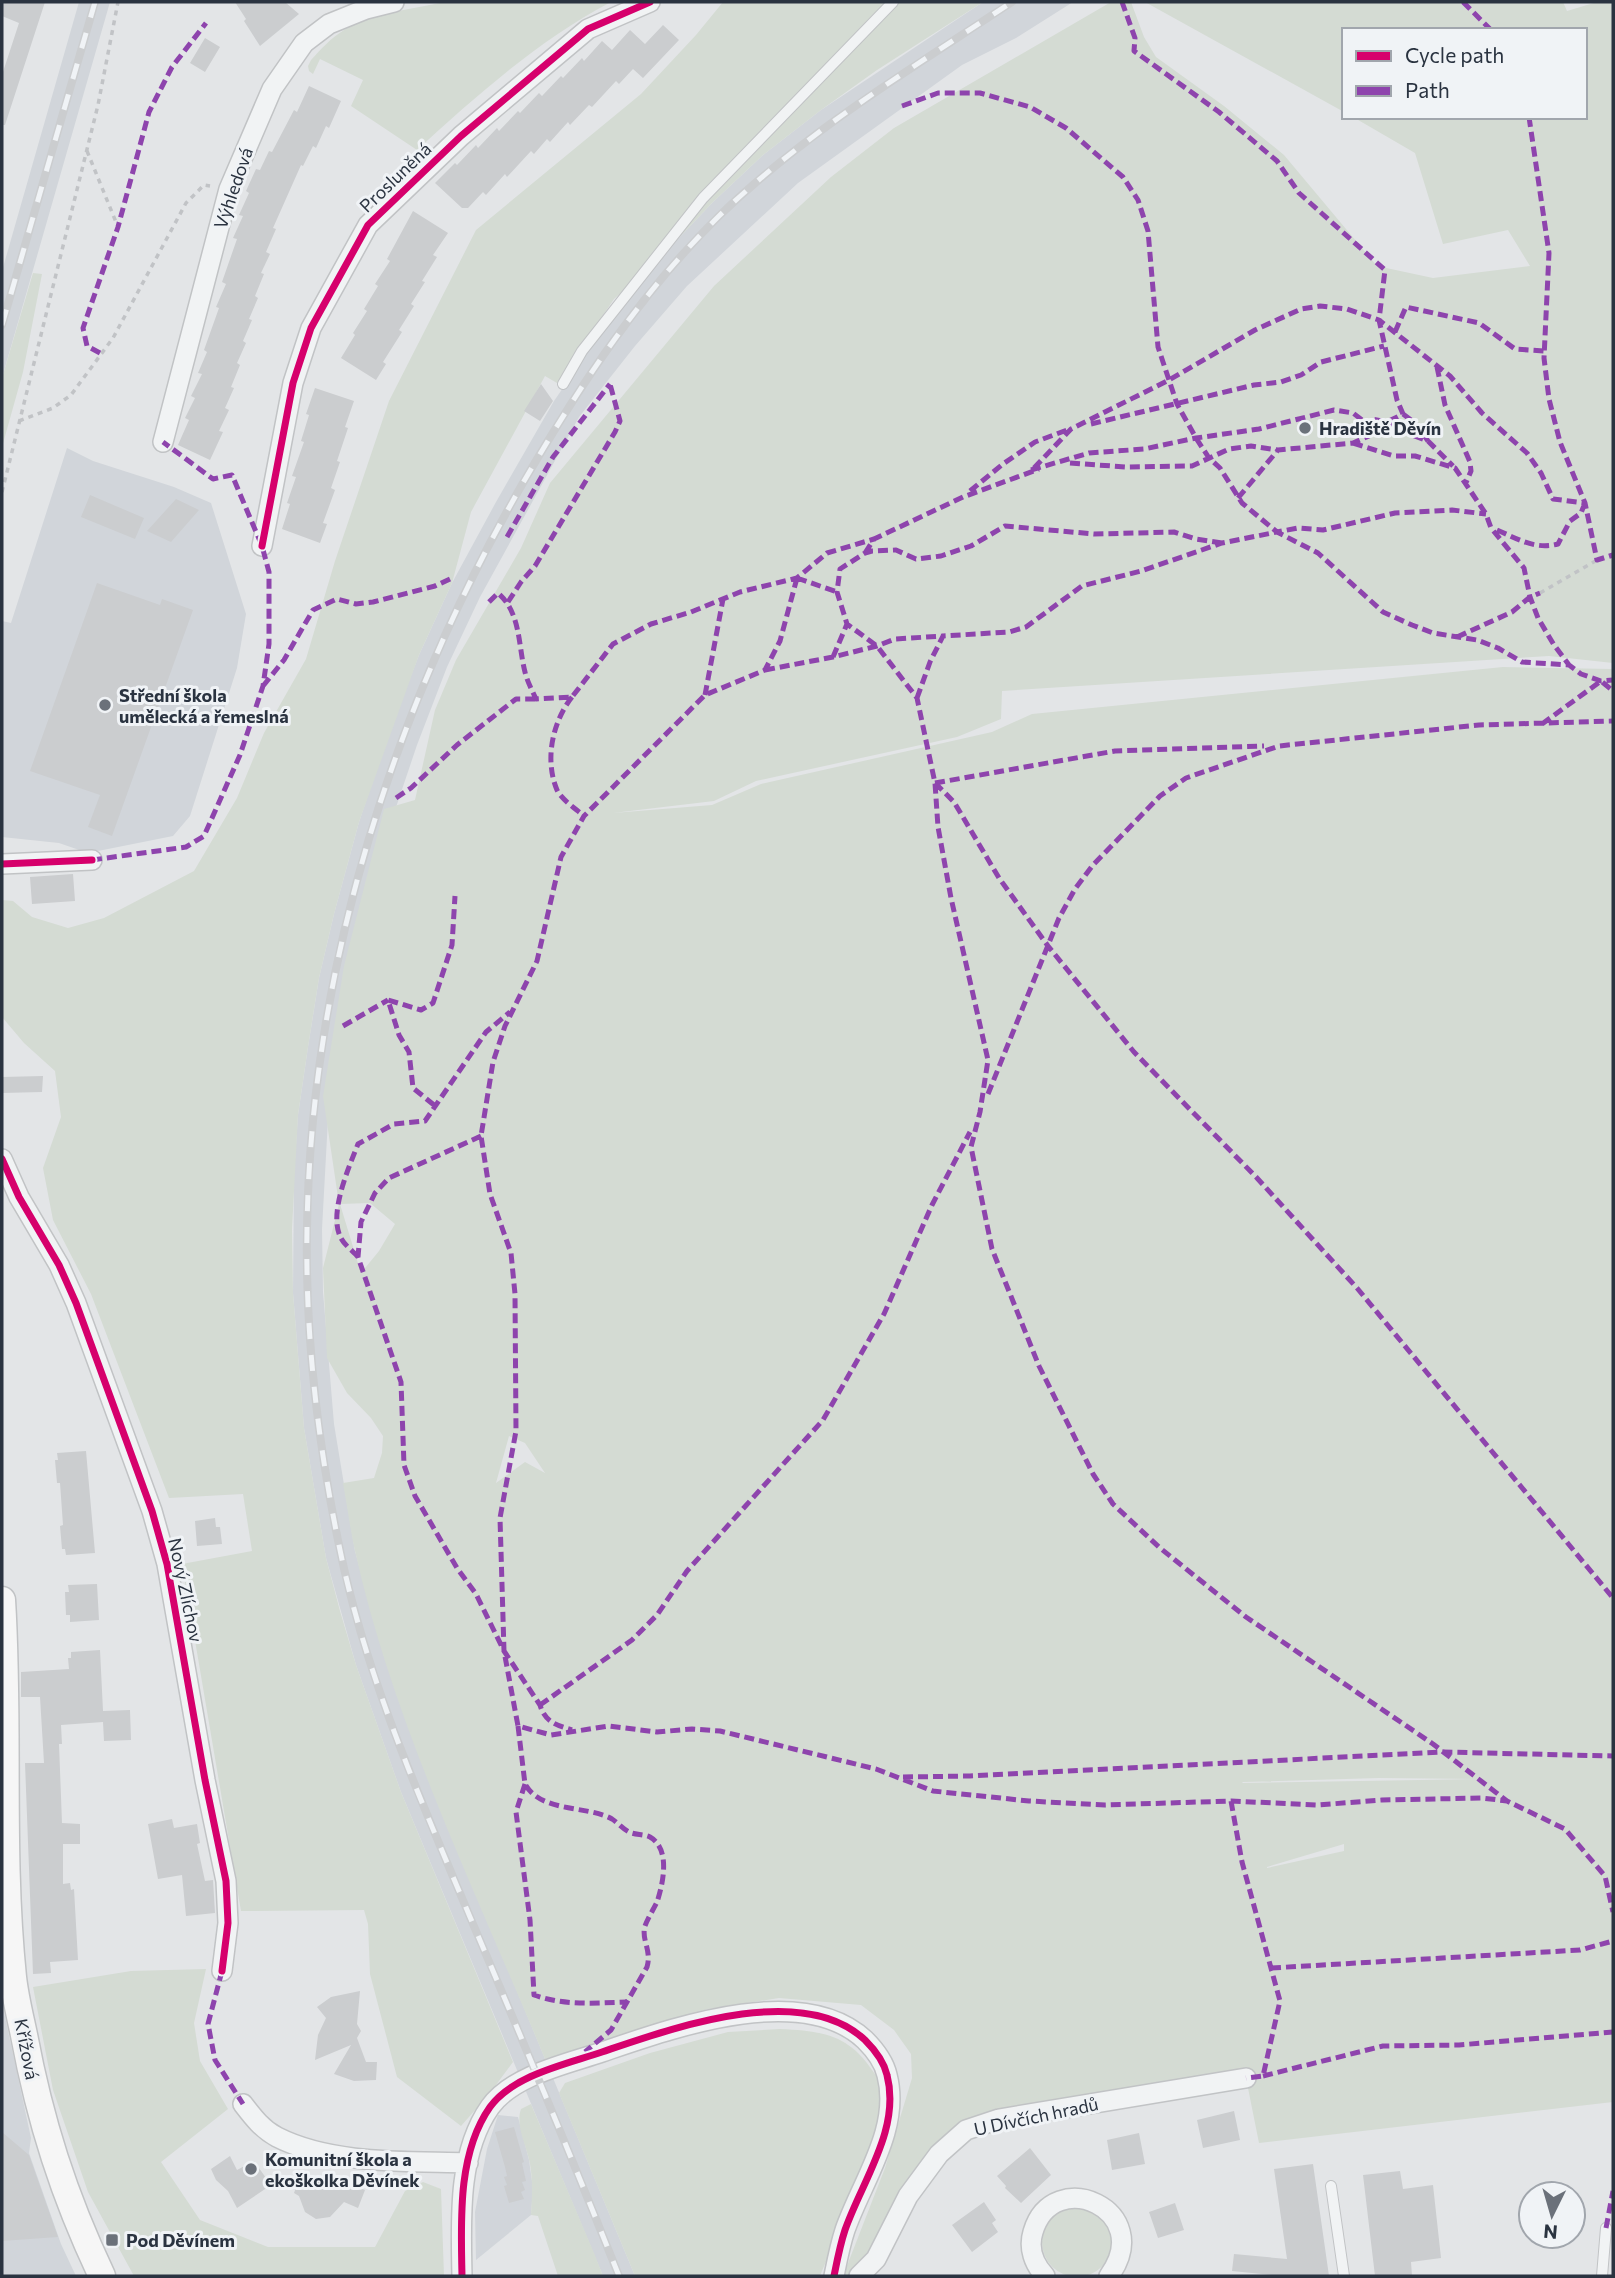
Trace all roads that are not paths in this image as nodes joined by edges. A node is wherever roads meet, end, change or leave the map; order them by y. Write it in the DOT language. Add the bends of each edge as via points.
graph roads {
  1 [pos="394,2"];
  2 [pos="650,2"];
  3 [pos="893,2"];
  4 [pos="563,384"];
  5 [pos="163,442"];
  6 [pos="262,546"];
  7 [pos="92,860"];
  8 [pos="2,864"];
  9 [pos="2,1159"];
  10 [pos="2,1600"];
  11 [pos="222,1971"];
  12 [pos="1246,2078"];
  13 [pos="243,2104"];
  14 [pos="468,2163"];
  15 [pos="1331,2186"];
  16 [pos="1606,2228"];
  17 [pos="1036,2274"];
  18 [pos="102,2276"];
  19 [pos="462,2276"];
  20 [pos="834,2276"];
  21 [pos="859,2276"];
  22 [pos="1109,2276"];
  23 [pos="1344,2276"];
  24 [pos="1602,2276"];
  1 -- 5 [label="street, Výhledová" via="329,24 304,43 272,89 229,189"];
  2 -- 6 [label="street, Prosluněná" via="588,29 461,136 368,225 312,328 293,383"];
  3 -- 4 [label="lane" via="703,198 582,351"];
  7 -- 8 [label="street"];
  9 -- 11 [label="street, Nový Zlíchov" via="76,1303 167,1564 226,1881 228,1923"];
  10 -- 18 [label="street, Křížová" via="13,1979 39,2109 81,2232"];
  12 -- 21 [label="street, U Dívčích hradů" via="999,2119 966,2130 939,2154 908,2196 876,2259"];
  13 -- 14 [label="street" via="276,2136 306,2147 396,2161"];
  14 -- 19 [label="street" via="461,2222"];
  14 -- 20 [label="street" via="484,2118 502,2093 556,2067 747,2012 772,2010 833,2019 858,2033 876,2052 887,2074 890,2099 882,2144 845,2231"];
  15 -- 23 [label="lane"];
  16 -- 24 [label="lane"];
  17 -- 22 [label="street" via="1031,2238 1036,2223 1058,2201 1074,2198 1104,2206 1115,2218 1122,2248"];
}
